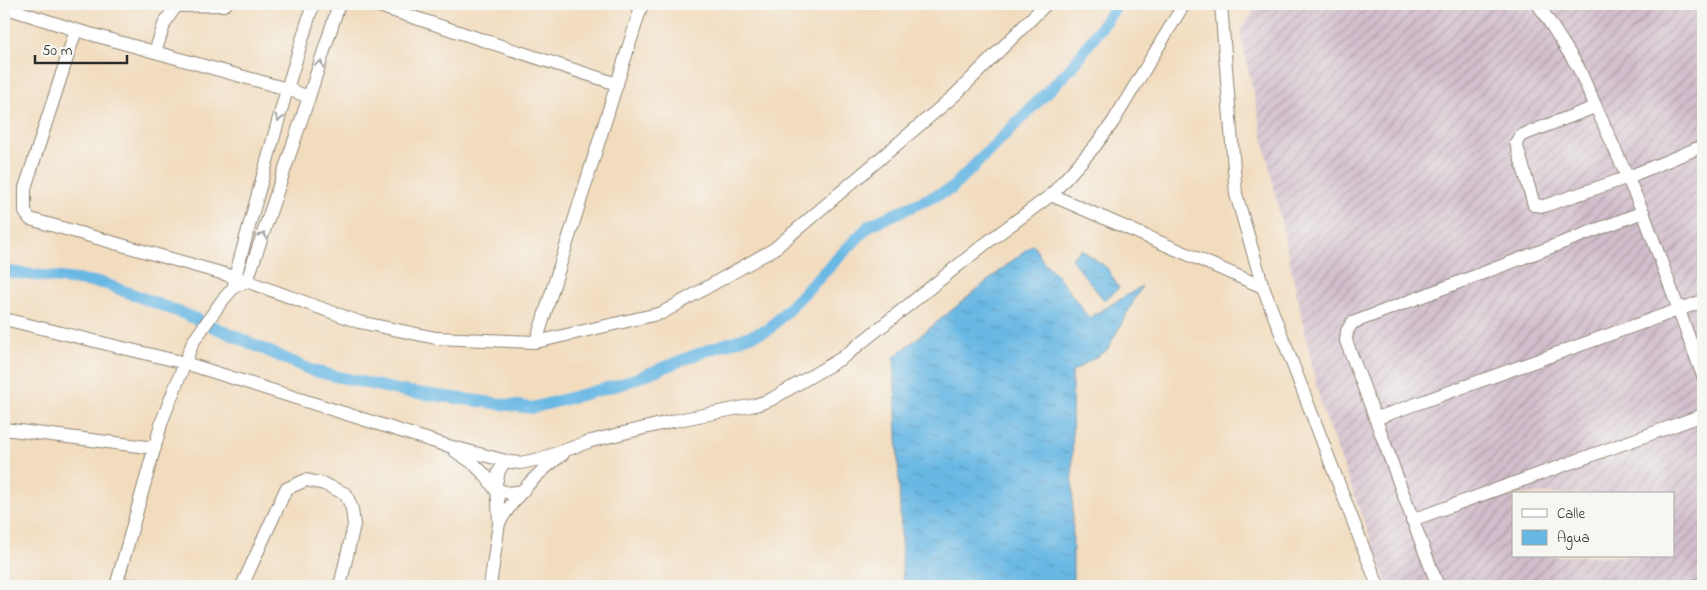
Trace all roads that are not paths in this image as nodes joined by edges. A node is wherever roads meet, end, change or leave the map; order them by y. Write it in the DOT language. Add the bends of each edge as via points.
graph roads {
  1 [pos="226,4"];
  2 [pos="313,4"];
  3 [pos="339,4"];
  4 [pos="373,4"];
  5 [pos="642,4"];
  6 [pos="1046,4"];
  7 [pos="1184,4"];
  8 [pos="1221,4"];
  9 [pos="1538,4"];
  10 [pos="4,7"];
  11 [pos="76,30"];
  12 [pos="155,52"];
  13 [pos="617,84"];
  14 [pos="287,89"];
  15 [pos="309,97"];
  16 [pos="1595,107"];
  17 [pos="1703,146"];
  18 [pos="1626,178"];
  19 [pos="1051,195"];
  20 [pos="1643,212"];
  21 [pos="239,282"];
  22 [pos="1263,288"];
  23 [pos="1703,301"];
  24 [pos="1678,311"];
  25 [pos="4,318"];
  26 [pos="536,342"];
  27 [pos="185,363"];
  28 [pos="1703,376"];
  29 [pos="1703,415"];
  30 [pos="1377,418"];
  31 [pos="4,429"];
  32 [pos="444,445"];
  33 [pos="155,448"];
  34 [pos="571,448"];
  35 [pos="505,461"];
  36 [pos="520,463"];
  37 [pos="496,489"];
  38 [pos="523,490"];
  39 [pos="1412,520"];
  40 [pos="499,523"];
  41 [pos="1703,583"];
  42 [pos="116,585"];
  43 [pos="141,586"];
  44 [pos="242,586"];
  45 [pos="340,586"];
  46 [pos="490,586"];
  47 [pos="1378,586"];
  48 [pos="1438,586"];
  49 [pos="1696,586"];
  1 -- 12 [label="street" via="176,6 165,22"];
  2 -- 14 [label="street"];
  15 -- 3 [label="street, one-way"];
  4 -- 13 [label="street"];
  5 -- 13 [label="street"];
  6 -- 26 [label="street" via="955,95 774,249 662,313"];
  7 -- 19 [label="street" via="1113,122"];
  8 -- 22 [label="street" via="1236,194"];
  9 -- 16 [label="street" via="1578,67"];
  10 -- 11 [label="street"];
  11 -- 12 [label="street"];
  11 -- 21 [label="street" via="25,188 25,212 30,219"];
  12 -- 14 [label="street"];
  13 -- 26 [label="street"];
  14 -- 15 [label="street"];
  14 -- 21 [label="street, one-way"];
  21 -- 15 [label="street, one-way"];
  16 -- 18 [label="street"];
  16 -- 18 [label="street" via="1520,136 1516,144 1534,205 1544,206"];
  17 -- 18 [label="street"];
  18 -- 20 [label="street"];
  19 -- 22 [label="street"];
  19 -- 34 [label="street" via="842,358 770,400"];
  20 -- 24 [label="street"];
  20 -- 30 [label="street" via="1352,322 1346,340"];
  21 -- 26 [label="street" via="360,322 436,338"];
  21 -- 27 [label="street" via="193,342"];
  22 -- 47 [label="street"];
  23 -- 24 [label="street"];
  24 -- 28 [label="street"];
  24 -- 30 [label="street"];
  25 -- 27 [label="street"];
  27 -- 32 [label="street"];
  27 -- 33 [label="street"];
  29 -- 39 [label="street"];
  30 -- 39 [label="street"];
  31 -- 33 [label="street"];
  32 -- 35 [label="street"];
  32 -- 37 [label="street" via="473,463"];
  33 -- 42 [label="street"];
  34 -- 36 [label="street"];
  34 -- 38 [label="street"];
  35 -- 36 [label="street"];
  35 -- 37 [label="street" via="497,477"];
  36 -- 38 [label="street" via="526,479"];
  37 -- 38 [label="street" via="509,493"];
  37 -- 40 [label="street"];
  38 -- 40 [label="street"];
  39 -- 48 [label="street"];
  40 -- 46 [label="street"];
  41 -- 49 [label="street"];
  42 -- 43 [label="street"];
  44 -- 45 [label="street" via="286,489 306,480 346,494 352,509 354,524"];
}
